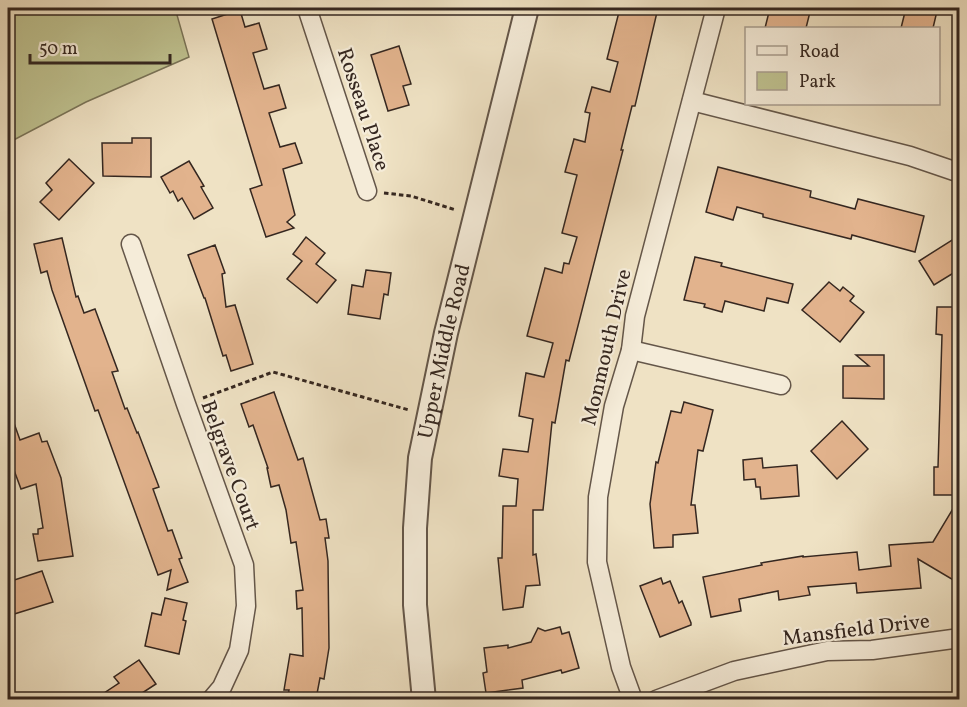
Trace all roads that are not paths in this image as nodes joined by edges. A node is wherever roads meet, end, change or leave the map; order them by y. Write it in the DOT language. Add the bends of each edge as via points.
graph roads {
  1 [pos="307,8"];
  2 [pos="527,8"];
  3 [pos="716,8"];
  4 [pos="692,101"];
  5 [pos="960,173"];
  6 [pos="367,191"];
  7 [pos="131,244"];
  8 [pos="631,350"];
  9 [pos="781,386"];
  10 [pos="960,638"];
  11 [pos="211,699"];
  12 [pos="424,699"];
  13 [pos="633,699"];
  14 [pos="656,699"];
  1 -- 6 [label="street, Rosseau Place"];
  2 -- 12 [label="street, Upper Middle Road" via="420,458 415,605"];
  3 -- 4 [label="street, Monmouth Drive"];
  4 -- 5 [label="street" via="910,156"];
  4 -- 8 [label="street, Monmouth Drive" via="636,316"];
  7 -- 11 [label="street, Belgrave Court" via="244,565 246,606 239,650 222,687"];
  8 -- 9 [label="street"];
  8 -- 13 [label="street, Monmouth Drive" via="614,406 598,497 597,562 621,668"];
  10 -- 14 [label="street, Mansfield Drive" via="872,650 827,651 734,671"];
}
